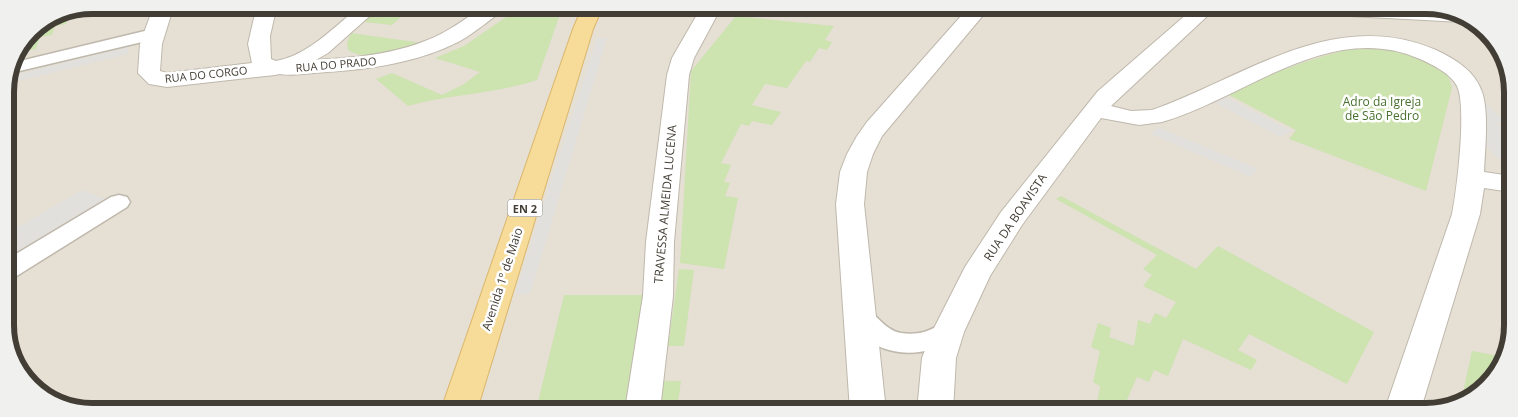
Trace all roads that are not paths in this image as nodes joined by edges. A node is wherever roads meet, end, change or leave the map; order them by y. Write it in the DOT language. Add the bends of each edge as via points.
graph roads {
  1 [pos="161,14"];
  2 [pos="265,14"];
  3 [pos="361,14"];
  4 [pos="486,14"];
  5 [pos="590,14"];
  6 [pos="708,14"];
  7 [pos="974,14"];
  8 [pos="1199,14"];
  9 [pos="153,34"];
  10 [pos="18,67"];
  11 [pos="278,68"];
  12 [pos="1095,108"];
  13 [pos="1470,178"];
  14 [pos="1504,183"];
  15 [pos="120,202"];
  16 [pos="14,266"];
  17 [pos="858,315"];
  18 [pos="948,332"];
  19 [pos="461,403"];
  20 [pos="643,403"];
  21 [pos="867,403"];
  22 [pos="936,403"];
  23 [pos="1405,403"];
  1 -- 9 [label="street, RUA DO CORGO"];
  2 -- 11 [label="street" via="259,52 264,65"];
  3 -- 11 [label="street" via="309,56"];
  4 -- 11 [label="street, RUA DO PRADO" via="454,36 406,54 355,64"];
  5 -- 19 [label="main road, Avenida 1º de Maio / EN 2"];
  6 -- 20 [label="street, TRAVESSA ALMEIDA LUCENA" via="683,58 678,75 660,242 658,296"];
  7 -- 17 [label="street" via="876,127 854,164 850,204"];
  8 -- 12 [label="street, RUA DA BOAVISTA"];
  9 -- 10 [label="lane"];
  9 -- 11 [label="street, RUA DO CORGO" via="149,73 157,79"];
  12 -- 13 [label="street" via="1128,118 1155,116 1297,57 1341,43 1376,41 1416,49 1448,66 1470,87 1474,107"];
  12 -- 18 [label="street, RUA DA BOAVISTA" via="1003,230"];
  13 -- 14 [label="street"];
  13 -- 23 [label="street" via="1466,214"];
  15 -- 16 [label="lane"];
  17 -- 18 [label="lane" via="882,338 900,344 933,341"];
  17 -- 21 [label="street"];
  18 -- 22 [label="street, RUA DA BOAVISTA" via="937,371"];
}
